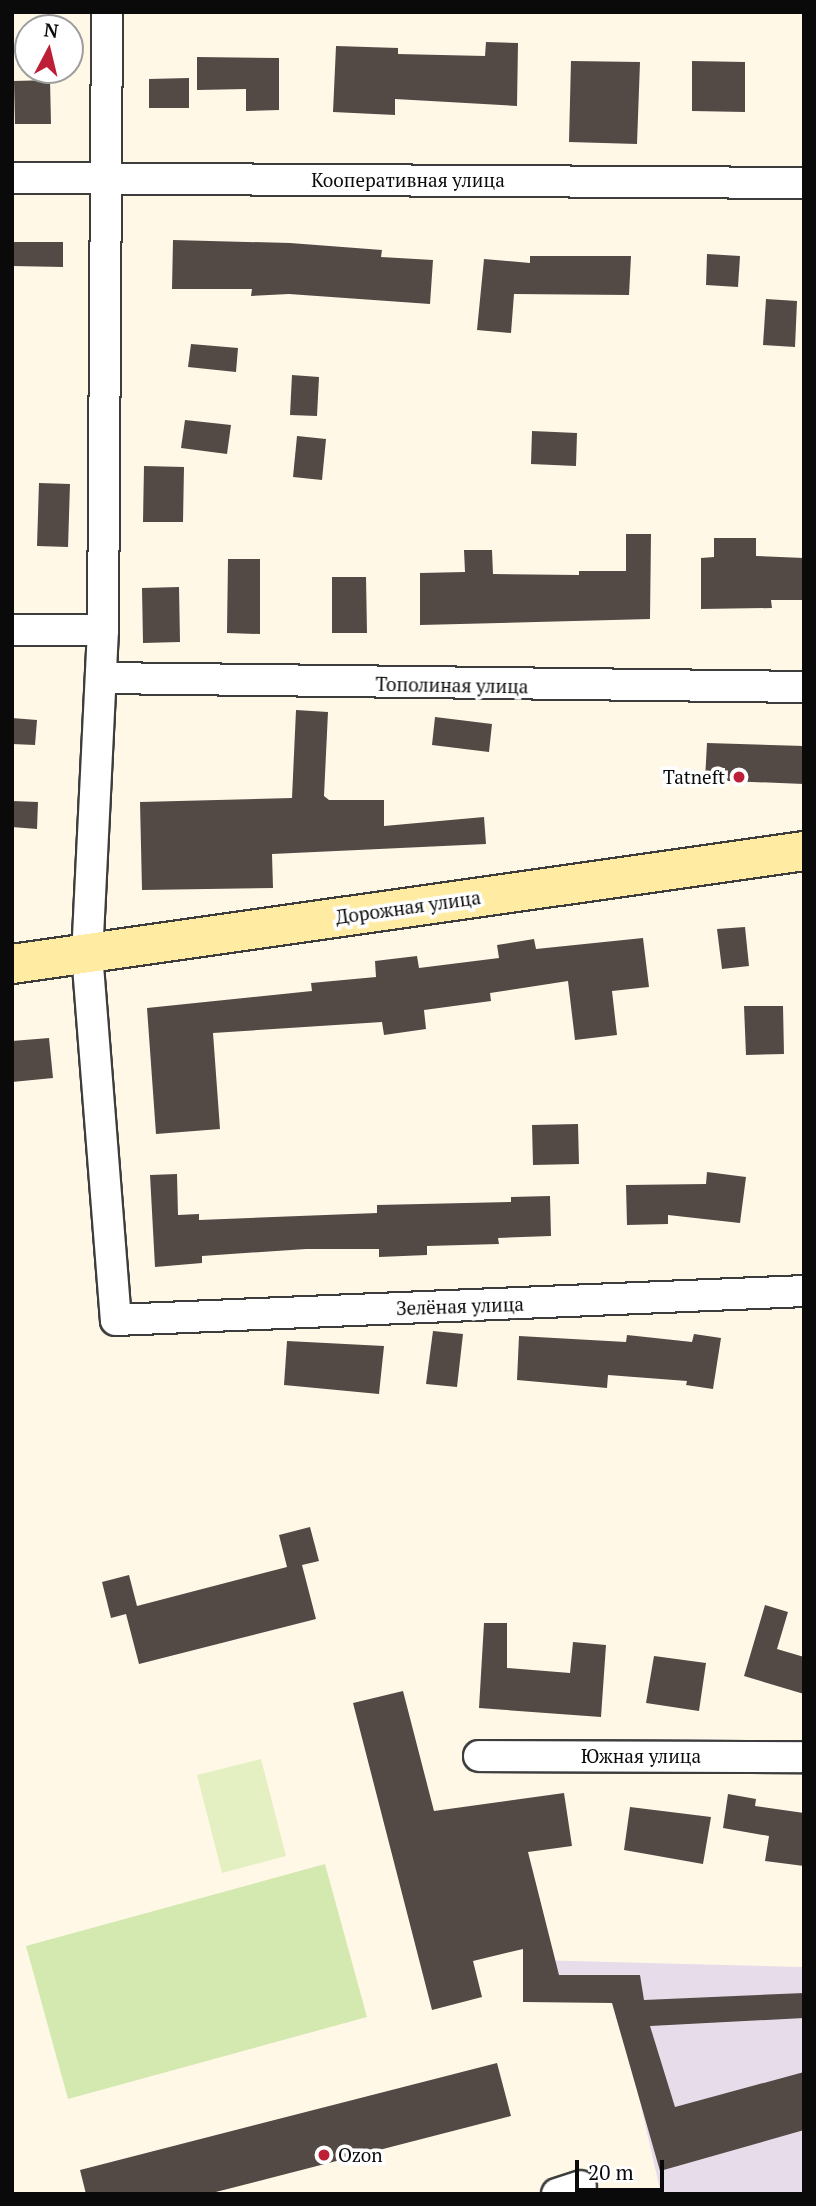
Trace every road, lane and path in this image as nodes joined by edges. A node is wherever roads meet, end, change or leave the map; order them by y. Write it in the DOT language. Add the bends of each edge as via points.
graph roads {
  1 [pos="107,12"];
  2 [pos="12,178"];
  3 [pos="106,178"];
  4 [pos="804,183"];
  5 [pos="12,630"];
  6 [pos="103,630"];
  7 [pos="101,678"];
  8 [pos="804,687"];
  9 [pos="804,851"];
  10 [pos="87,953"];
  11 [pos="12,964"];
  12 [pos="804,1291"];
  13 [pos="479,1756"];
  14 [pos="804,1757"];
  1 -- 3 [label="street"];
  2 -- 3 [label="street, Кооперативная улица"];
  3 -- 4 [label="street, Кооперативная улица"];
  3 -- 6 [label="street"];
  5 -- 6 [label="street"];
  6 -- 7 [label="street"];
  7 -- 8 [label="street, Тополиная улица"];
  7 -- 10 [label="street"];
  9 -- 10 [label="main road, Дорожная улица"];
  10 -- 11 [label="main road, Дорожная улица"];
  10 -- 12 [label="street, Зелёная улица" via="116,1320"];
  13 -- 14 [label="street, Южная улица"];
}
